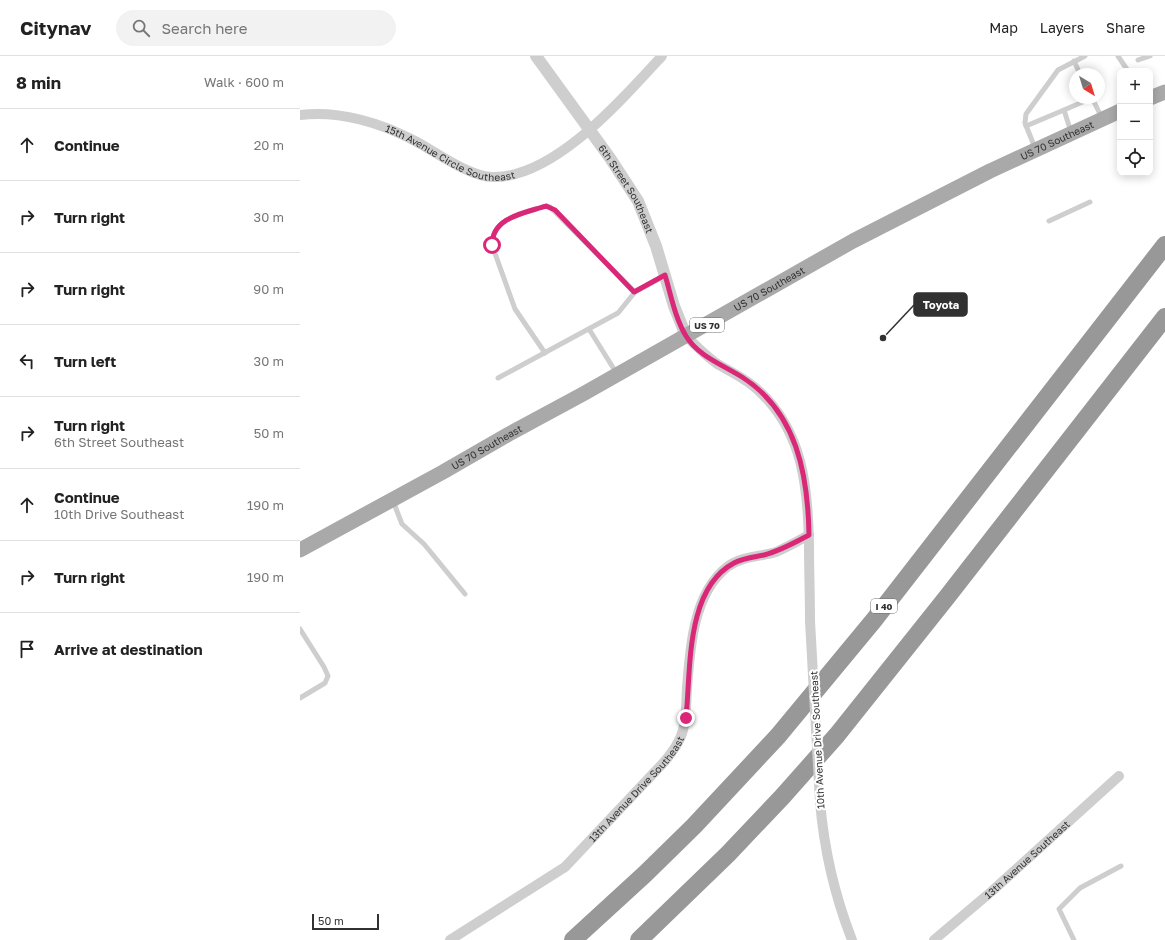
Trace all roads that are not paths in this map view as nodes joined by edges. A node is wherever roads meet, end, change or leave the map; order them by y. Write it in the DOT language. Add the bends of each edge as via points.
graph roads {
  1 [pos="536,56"];
  2 [pos="662,56"];
  3 [pos="1085,56"];
  4 [pos="1118,56"];
  5 [pos="1150,56"];
  6 [pos="1138,60"];
  7 [pos="1074,61"];
  8 [pos="1077,68"];
  9 [pos="1126,68"];
  10 [pos="1165,92"];
  11 [pos="1153,97"];
  12 [pos="1078,104"];
  13 [pos="1095,104"];
  14 [pos="1064,110"];
  15 [pos="1117,112"];
  16 [pos="300,115"];
  17 [pos="1102,119"];
  18 [pos="1026,126"];
  19 [pos="590,130"];
  20 [pos="1071,132"];
  21 [pos="1035,149"];
  22 [pos="1090,202"];
  23 [pos="1049,221"];
  24 [pos="1165,245"];
  25 [pos="665,275"];
  26 [pos="634,292"];
  27 [pos="1165,316"];
  28 [pos="589,329"];
  29 [pos="686,336"];
  30 [pos="545,353"];
  31 [pos="618,375"];
  32 [pos="498,378"];
  33 [pos="392,500"];
  34 [pos="809,535"];
  35 [pos="300,550"];
  36 [pos="465,594"];
  37 [pos="300,629"];
  38 [pos="300,698"];
  39 [pos="1119,776"];
  40 [pos="1120,866"];
  41 [pos="450,940"];
  42 [pos="574,940"];
  43 [pos="639,940"];
  44 [pos="852,940"];
  45 [pos="934,940"];
  46 [pos="1074,940"];
  1 -- 19 [label="street, 6th Street Southeast"];
  2 -- 19 [label="street, 15th Avenue Circle Southeast"];
  3 -- 7 [label="lane"];
  4 -- 9 [label="lane"];
  5 -- 6 [label="lane"];
  7 -- 8 [label="lane"];
  7 -- 18 [label="lane" via="1058,70 1026,114"];
  10 -- 11 [label="main road"];
  12 -- 14 [label="lane"];
  13 -- 17 [label="lane"];
  14 -- 18 [label="lane"];
  14 -- 20 [label="lane"];
  15 -- 17 [label="main road, US 70 Southeast / US 70"];
  16 -- 19 [label="street, 15th Avenue Circle Southeast" via="326,115 380,125 402,134 473,173 493,177 537,167"];
  17 -- 20 [label="main road, US 70 Southeast / US 70"];
  18 -- 21 [label="lane"];
  19 -- 25 [label="street, 6th Street Southeast" via="638,201"];
  20 -- 21 [label="main road, US 70 Southeast / US 70"];
  21 -- 29 [label="main road, US 70 Southeast / US 70" via="853,241"];
  22 -- 23 [label="lane"];
  24 -- 42 [label="highway, I 40" via="874,620 778,736 694,826"];
  25 -- 26 [label="lane"];
  25 -- 29 [label="street, 6th Street Southeast"];
  26 -- 28 [label="lane" via="618,313"];
  26 -- 30 [label="lane" via="550,207 546,206 503,221 492,237 492,245 515,309"];
  27 -- 43 [label="highway" via="837,735 728,854"];
  28 -- 30 [label="lane"];
  28 -- 31 [label="lane"];
  29 -- 31 [label="main road, US 70 Southeast / US 70"];
  29 -- 34 [label="street, 10th Avenue Drive Southeast" via="707,356 758,389 782,418 796,444 802,467"];
  30 -- 32 [label="lane"];
  31 -- 33 [label="main road, US 70 Southeast / US 70"];
  33 -- 35 [label="main road, US 70 Southeast / US 70"];
  33 -- 36 [label="lane" via="402,524 424,544"];
  34 -- 41 [label="street, 13th Avenue Drive Southeast" via="776,551 736,562 715,580 701,606 695,626 688,672 686,718 683,732 673,751 565,867"];
  34 -- 44 [label="street, 10th Avenue Drive Southeast, bridge" via="810,620 823,830 837,901"];
  37 -- 38 [label="lane" via="328,676 325,683"];
  39 -- 45 [label="street, 13th Avenue Southeast"];
  40 -- 46 [label="lane" via="1080,888 1059,909"];
}
